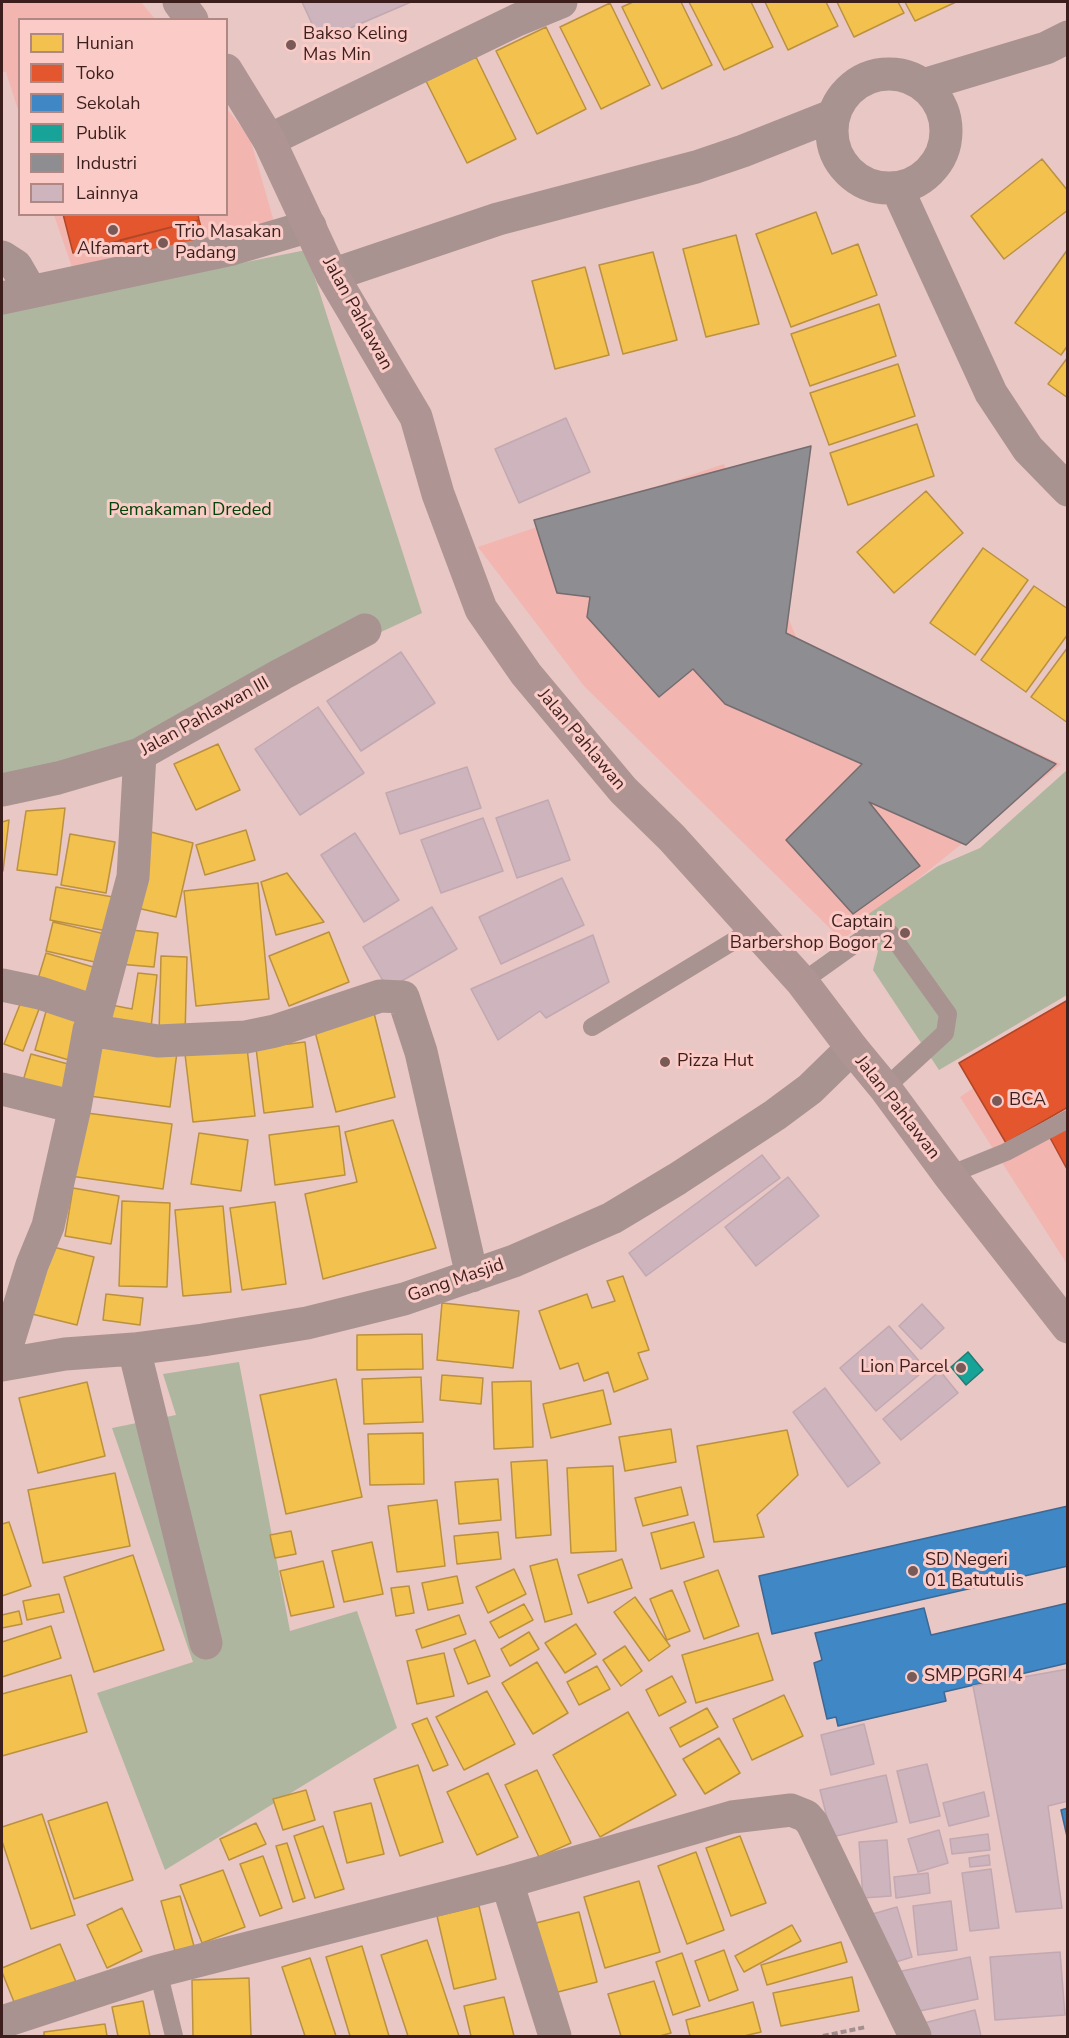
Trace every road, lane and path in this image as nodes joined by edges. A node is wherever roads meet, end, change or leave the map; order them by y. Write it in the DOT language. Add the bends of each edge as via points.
graph roads {
  1 [pos="179,2"];
  2 [pos="561,2"];
  3 [pos="191,18"];
  4 [pos="1068,37"];
  5 [pos="228,73"];
  6 [pos="923,85"];
  7 [pos="834,115"];
  8 [pos="269,140"];
  9 [pos="897,188"];
  10 [pos="310,226"];
  11 [pos="2,257"];
  12 [pos="332,275"];
  13 [pos="16,295"];
  14 [pos="1068,490"];
  15 [pos="365,630"];
  16 [pos="140,754"];
  17 [pos="2,790"];
  18 [pos="755,928"];
  19 [pos="802,982"];
  20 [pos="2,985"];
  21 [pos="93,1021"];
  22 [pos="592,1027"];
  23 [pos="852,1048"];
  24 [pos="885,1088"];
  25 [pos="2,1089"];
  26 [pos="75,1107"];
  27 [pos="1068,1119"];
  28 [pos="949,1175"];
  29 [pos="472,1276"];
  30 [pos="1068,1327"];
  31 [pos="134,1349"];
  32 [pos="2,1364"];
  33 [pos="206,1644"];
  34 [pos="507,1882"];
  35 [pos="158,1971"];
  36 [pos="2,2022"];
  37 [pos="174,2037"];
  38 [pos="555,2037"];
  39 [pos="915,2037"];
  1 -- 3 [label="main road"];
  2 -- 8 [label="street"];
  4 -- 6 [label="street" via="1046,48"];
  5 -- 8 [label="main road, Jalan Pahlawan"];
  6 -- 7 [label="street" via="903,75 881,75 860,81 843,96"];
  6 -- 9 [label="street" via="936,98 944,116 942,154 931,170 915,182"];
  7 -- 9 [label="street" via="832,137 839,159 854,176 874,186"];
  7 -- 12 [label="street" via="696,167 498,219"];
  8 -- 10 [label="main road, Jalan Pahlawan"];
  9 -- 14 [label="street" via="991,393 1028,449"];
  10 -- 12 [label="main road, Jalan Pahlawan"];
  10 -- 13 [label="street" via="232,249"];
  11 -- 13 [label="street" via="16,266"];
  12 -- 18 [label="main road, Jalan Pahlawan" via="416,417 438,494 481,609 526,674 623,790"];
  15 -- 16 [label="street, Jalan Pahlawan III"];
  16 -- 17 [label="street, Jalan Pahlawan III"];
  16 -- 21 [label="street" via="133,877"];
  18 -- 19 [label="main road, Jalan Pahlawan"];
  18 -- 22 [label="lane"];
  19 -- 23 [label="main road, Jalan Pahlawan"];
  19 -- 24 [label="lane" via="872,932 890,933 948,1014 945,1033"];
  20 -- 21 [label="street" via="40,993"];
  21 -- 26 [label="street"];
  21 -- 29 [label="street" via="158,1041 246,1037 380,996 403,997 423,1064"];
  23 -- 24 [label="main road, Jalan Pahlawan"];
  23 -- 29 [label="street, Gang Masjid" via="801,1095 640,1202 583,1232"];
  24 -- 28 [label="main road, Jalan Pahlawan"];
  25 -- 26 [label="street"];
  26 -- 32 [label="street" via="48,1226"];
  27 -- 28 [label="lane" via="1006,1152"];
  28 -- 30 [label="main road, Jalan Pahlawan"];
  29 -- 31 [label="street, Gang Masjid" via="404,1299 317,1320"];
  31 -- 32 [label="street, Gang Masjid"];
  31 -- 33 [label="street"];
  34 -- 35 [label="street"];
  34 -- 38 [label="street"];
  34 -- 39 [label="street" via="732,1817 798,1811 812,1823"];
  35 -- 36 [label="street"];
  35 -- 37 [label="lane"];
}
